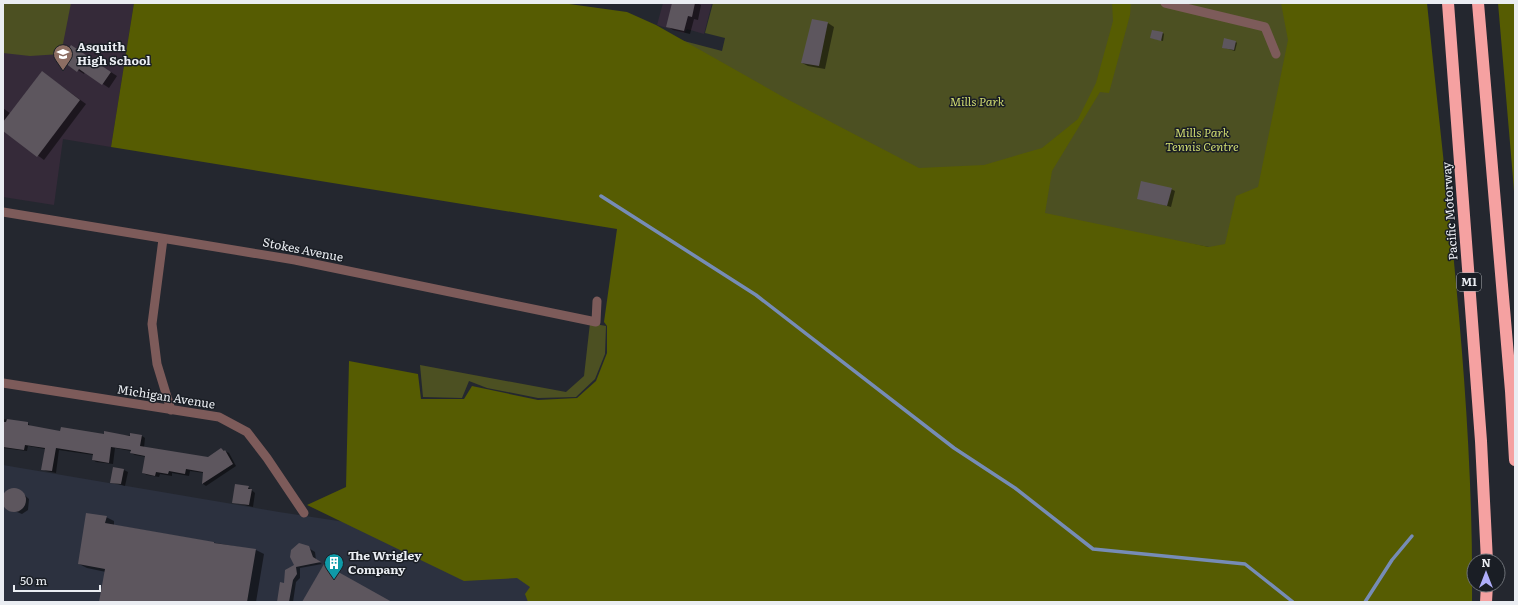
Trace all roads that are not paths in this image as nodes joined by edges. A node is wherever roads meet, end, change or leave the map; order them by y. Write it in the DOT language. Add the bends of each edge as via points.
graph roads {
  1 [pos="1165,3"];
  2 [pos="1448,3"];
  3 [pos="1478,3"];
  4 [pos="1276,54"];
  5 [pos="3,212"];
  6 [pos="162,239"];
  7 [pos="597,301"];
  8 [pos="3,383"];
  9 [pos="171,410"];
  10 [pos="1515,460"];
  11 [pos="304,513"];
  12 [pos="1487,553"];
  1 -- 4 [label="street" via="1265,27"];
  2 -- 12 [label="highway, Pacific Motorway / M1" via="1481,441"];
  3 -- 10 [label="highway"];
  5 -- 6 [label="street, Stokes Avenue"];
  6 -- 7 [label="street, Stokes Avenue" via="295,260 596,327"];
  6 -- 9 [label="street" via="152,324 157,364"];
  8 -- 9 [label="street, Michigan Avenue"];
  9 -- 11 [label="street, Michigan Avenue" via="219,417 247,432"];
}
